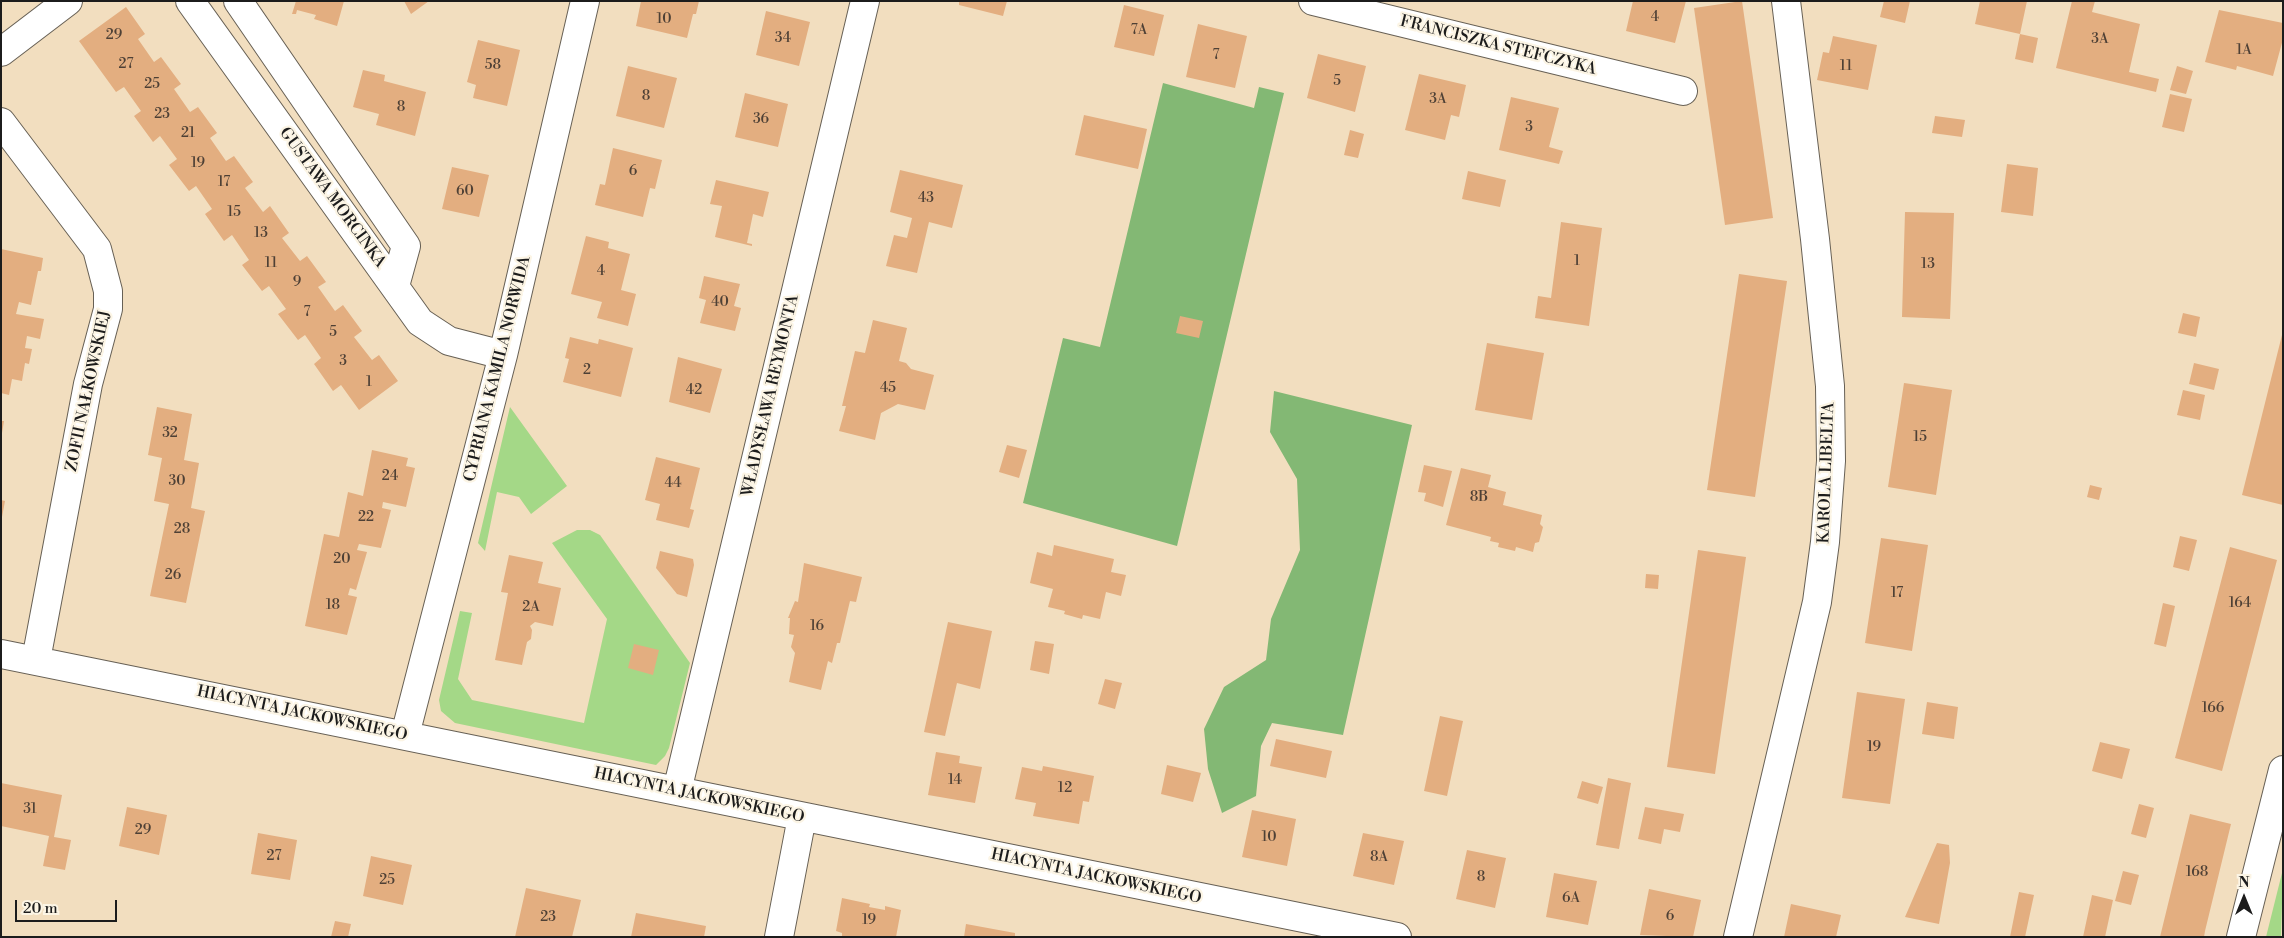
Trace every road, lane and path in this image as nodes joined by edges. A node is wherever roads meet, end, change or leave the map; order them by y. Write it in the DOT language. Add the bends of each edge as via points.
graph roads {
  1 [pos="68,1"];
  2 [pos="190,1"];
  3 [pos="238,1"];
  4 [pos="585,1"];
  5 [pos="865,1"];
  6 [pos="1314,1"];
  7 [pos="1786,1"];
  8 [pos="1,52"];
  9 [pos="1683,91"];
  10 [pos="1,122"];
  11 [pos="395,286"];
  12 [pos="503,355"];
  13 [pos="1,654"];
  14 [pos="36,660"];
  15 [pos="404,735"];
  16 [pos="2283,770"];
  17 [pos="677,791"];
  18 [pos="802,817"];
  19 [pos="1315,929"];
  20 [pos="779,937"];
  21 [pos="1397,937"];
  22 [pos="1738,937"];
  23 [pos="2241,937"];
  1 -- 8 [label="street"];
  2 -- 11 [label="street, GUSTAWA MORCINKA"];
  3 -- 11 [label="street" via="406,246"];
  4 -- 12 [label="street, CYPRIANA KAMILA NORWIDA"];
  5 -- 17 [label="street, WŁADYSŁAWA REYMONTA"];
  6 -- 9 [label="street, FRANCISZKA STEFCZYKA"];
  7 -- 22 [label="street, KAROLA LIBELTA" via="1830,386 1831,461 1817,602"];
  10 -- 14 [label="street, ZOFII NAŁKOWSKIEJ" via="97,249 108,291 105,323 88,384"];
  11 -- 12 [label="street, GUSTAWA MORCINKA" via="420,322 449,342"];
  12 -- 15 [label="street, CYPRIANA KAMILA NORWIDA"];
  13 -- 14 [label="street, HIACYNTA JACKOWSKIEGO"];
  14 -- 15 [label="street, HIACYNTA JACKOWSKIEGO"];
  15 -- 17 [label="street, HIACYNTA JACKOWSKIEGO"];
  16 -- 23 [label="street"];
  17 -- 18 [label="street, HIACYNTA JACKOWSKIEGO"];
  18 -- 19 [label="street, HIACYNTA JACKOWSKIEGO"];
  18 -- 20 [label="street"];
  19 -- 21 [label="street, HIACYNTA JACKOWSKIEGO"];
}
